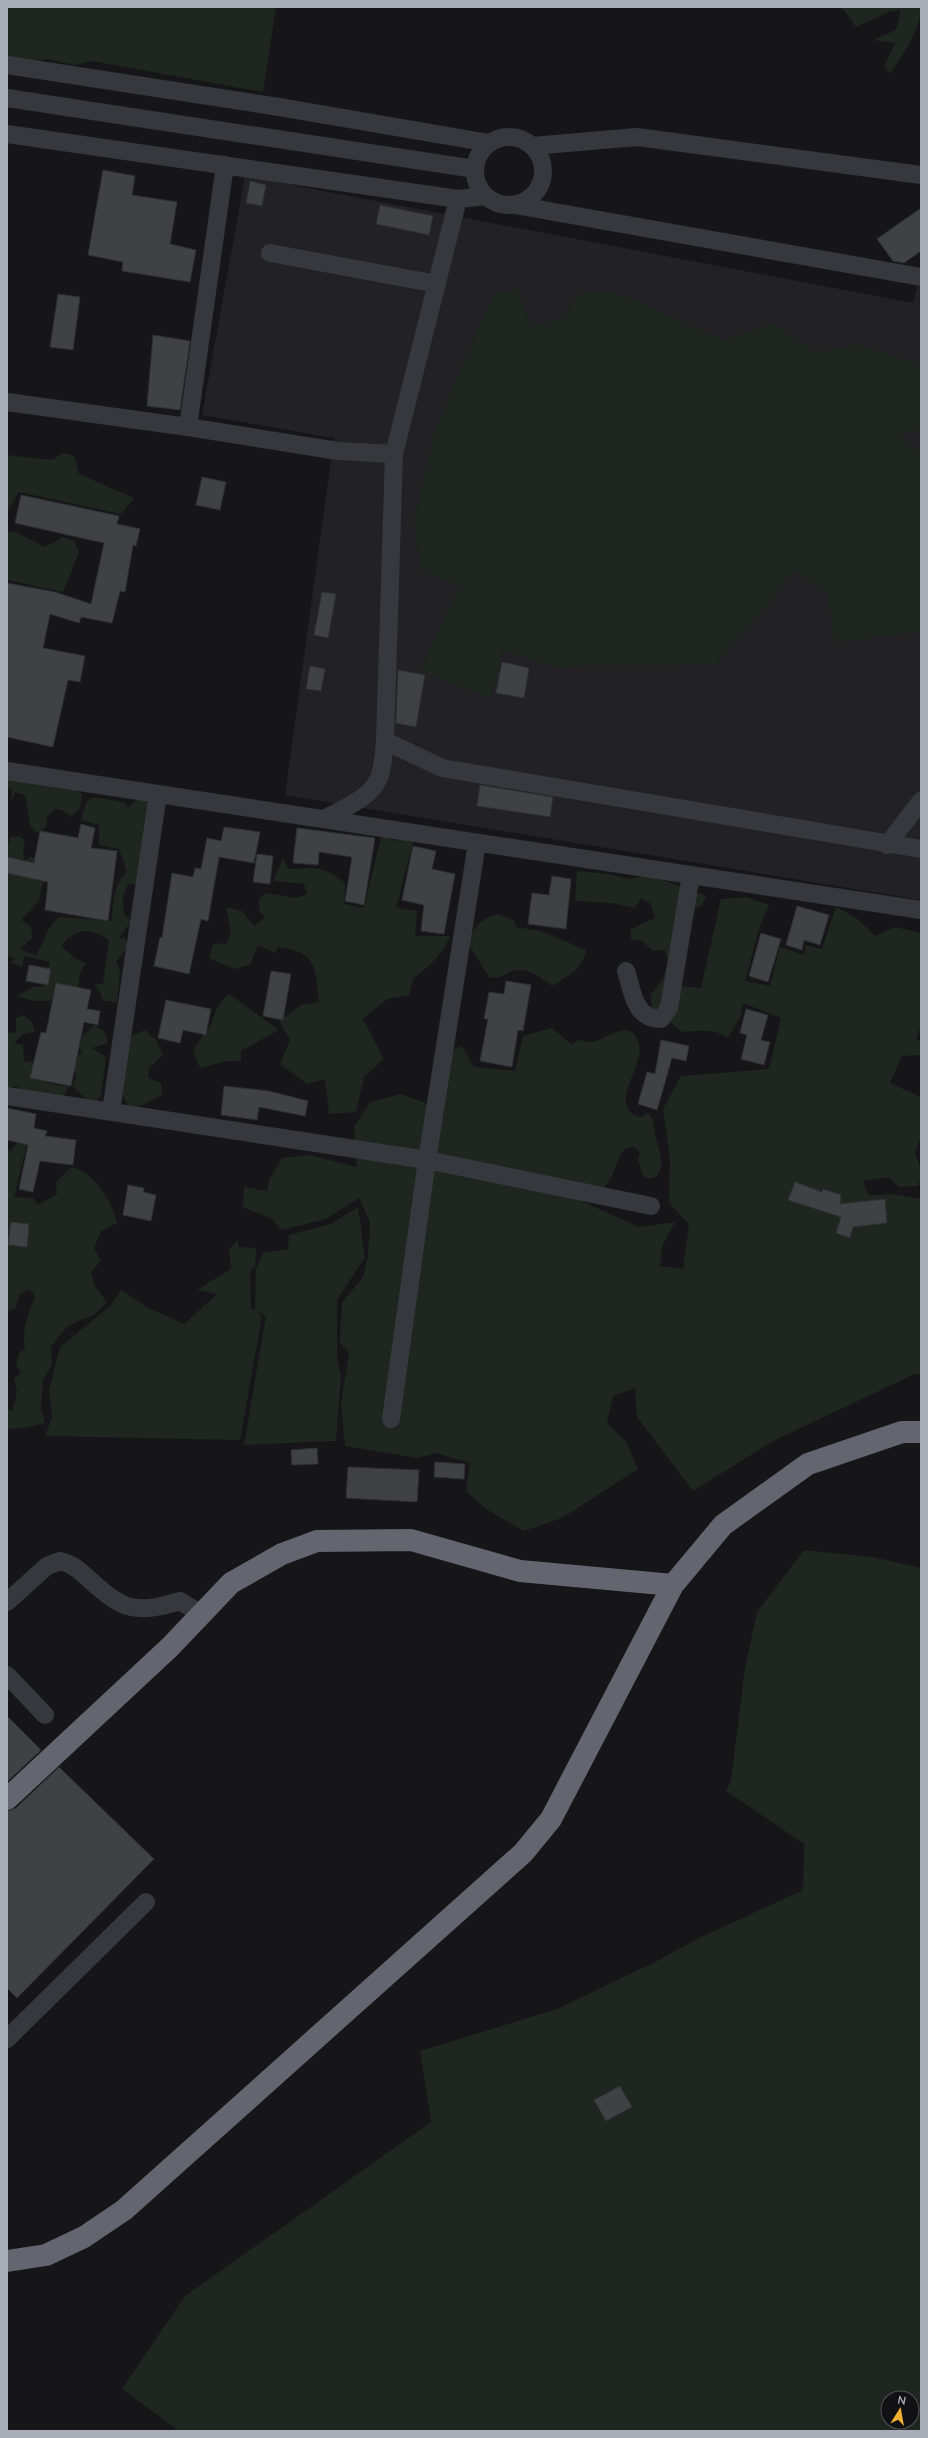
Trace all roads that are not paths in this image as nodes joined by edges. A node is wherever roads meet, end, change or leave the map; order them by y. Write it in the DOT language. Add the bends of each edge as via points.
graph roads {
  1 [pos="7,65"];
  2 [pos="7,98"];
  3 [pos="7,134"];
  4 [pos="490,143"];
  5 [pos="532,146"];
  6 [pos="225,165"];
  7 [pos="475,169"];
  8 [pos="921,175"];
  9 [pos="486,196"];
  10 [pos="458,199"];
  11 [pos="515,205"];
  12 [pos="270,254"];
  13 [pos="921,277"];
  14 [pos="437,284"];
  15 [pos="7,402"];
  16 [pos="188,427"];
  17 [pos="394,454"];
  18 [pos="386,741"];
  19 [pos="7,771"];
  20 [pos="158,794"];
  21 [pos="921,801"];
  22 [pos="324,819"];
  23 [pos="477,843"];
  24 [pos="887,845"];
  25 [pos="921,849"];
  26 [pos="691,875"];
  27 [pos="921,910"];
  28 [pos="626,971"];
  29 [pos="7,1096"];
  30 [pos="111,1111"];
  31 [pos="427,1160"];
  32 [pos="651,1206"];
  33 [pos="391,1419"];
  34 [pos="921,1432"];
  35 [pos="673,1585"];
  36 [pos="7,1602"];
  37 [pos="201,1614"];
  38 [pos="7,1675"];
  39 [pos="45,1715"];
  40 [pos="7,1798"];
  41 [pos="146,1902"];
  42 [pos="7,2039"];
  43 [pos="7,2261"];
  1 -- 4 [label="street"];
  2 -- 7 [label="street"];
  3 -- 6 [label="street"];
  4 -- 5 [label="street" via="504,137 519,138"];
  4 -- 7 [label="street" via="479,154"];
  5 -- 8 [label="street" via="637,137"];
  5 -- 11 [label="street" via="541,158 544,173 540,188 529,199"];
  6 -- 10 [label="street"];
  6 -- 16 [label="street"];
  7 -- 9 [label="street" via="478,184"];
  9 -- 10 [label="street"];
  9 -- 11 [label="street" via="500,204"];
  10 -- 14 [label="street"];
  11 -- 13 [label="street"];
  12 -- 14 [label="street"];
  14 -- 17 [label="street"];
  15 -- 16 [label="street"];
  16 -- 17 [label="street" via="338,451"];
  17 -- 18 [label="street"];
  18 -- 22 [label="street" via="380,776 374,787 360,799"];
  18 -- 24 [label="street" via="442,768"];
  19 -- 20 [label="street"];
  20 -- 22 [label="street"];
  20 -- 30 [label="street"];
  21 -- 24 [label="street"];
  22 -- 23 [label="street"];
  23 -- 26 [label="street"];
  23 -- 31 [label="street"];
  24 -- 25 [label="street"];
  26 -- 27 [label="street"];
  26 -- 28 [label="street" via="669,1008 661,1020 649,1020 640,1012"];
  29 -- 30 [label="street"];
  30 -- 31 [label="street"];
  31 -- 32 [label="street"];
  31 -- 33 [label="street"];
  34 -- 35 [label="highway" via="902,1432 808,1464 723,1525"];
  35 -- 37 [label="highway" via="520,1571 411,1540 317,1541 282,1554 231,1583"];
  35 -- 43 [label="highway" via="551,1819 523,1853 124,2210 84,2237 46,2255"];
  36 -- 37 [label="street" via="48,1566 60,1560 72,1564 109,1597 129,1608 147,1609 180,1601"];
  37 -- 40 [label="highway" via="170,1647"];
  38 -- 39 [label="street"];
  41 -- 42 [label="street"];
}
